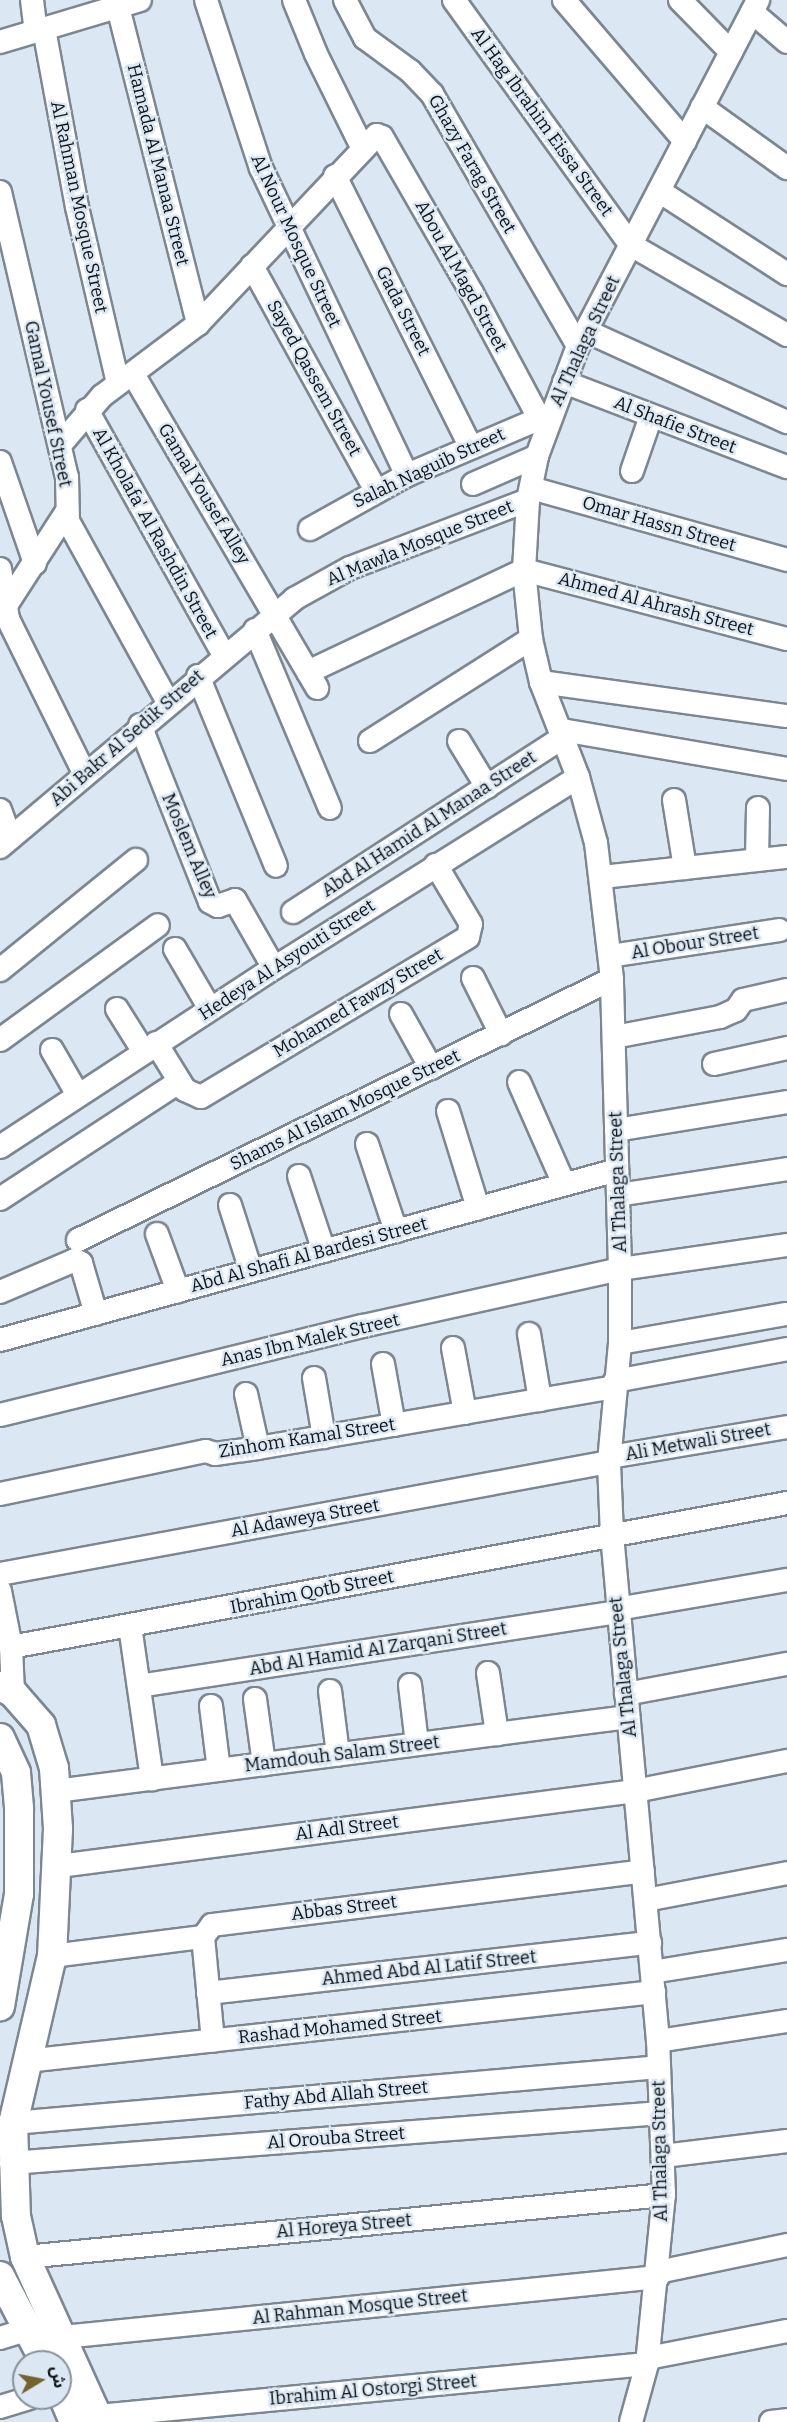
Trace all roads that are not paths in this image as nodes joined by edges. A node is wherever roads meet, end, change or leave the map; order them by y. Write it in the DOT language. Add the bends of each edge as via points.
graph roads {
  1 [pos="32,0"];
  2 [pos="140,0"];
  3 [pos="206,0"];
  4 [pos="294,0"];
  5 [pos="345,0"];
  6 [pos="454,0"];
  7 [pos="564,0"];
  8 [pos="680,0"];
  9 [pos="755,6"];
  10 [pos="96,7"];
  11 [pos="118,7"];
  12 [pos="40,30"];
  13 [pos="0,42"];
  14 [pos="787,42"];
  15 [pos="731,52"];
  16 [pos="702,107"];
  17 [pos="371,141"];
  18 [pos="685,141"];
  19 [pos="787,168"];
  20 [pos="335,176"];
  21 [pos="659,191"];
  22 [pos="0,192"];
  23 [pos="287,228"];
  24 [pos="631,245"];
  25 [pos="252,266"];
  26 [pos="787,274"];
  27 [pos="198,324"];
  28 [pos="787,335"];
  29 [pos="582,338"];
  30 [pos="126,379"];
  31 [pos="564,382"];
  32 [pos="87,410"];
  33 [pos="545,416"];
  34 [pos="651,416"];
  35 [pos="787,422"];
  36 [pos="60,445"];
  37 [pos="470,446"];
  38 [pos="537,456"];
  39 [pos="0,462"];
  40 [pos="787,467"];
  41 [pos="632,471"];
  42 [pos="407,475"];
  43 [pos="473,484"];
  44 [pos="376,491"];
  45 [pos="530,494"];
  46 [pos="67,511"];
  47 [pos="310,529"];
  48 [pos="787,560"];
  49 [pos="35,563"];
  50 [pos="0,569"];
  51 [pos="524,570"];
  52 [pos="5,607"];
  53 [pos="274,613"];
  54 [pos="255,630"];
  55 [pos="531,639"];
  56 [pos="787,639"];
  57 [pos="224,655"];
  58 [pos="198,676"];
  59 [pos="541,682"];
  60 [pos="168,702"];
  61 [pos="787,716"];
  62 [pos="140,725"];
  63 [pos="563,734"];
  64 [pos="370,741"];
  65 [pos="459,741"];
  66 [pos="787,769"];
  67 [pos="84,773"];
  68 [pos="578,777"];
  69 [pos="487,787"];
  70 [pos="674,800"];
  71 [pos="330,808"];
  72 [pos="758,808"];
  73 [pos="0,810"];
  74 [pos="5,843"];
  75 [pos="787,857"];
  76 [pos="136,860"];
  77 [pos="757,860"];
  78 [pos="436,865"];
  79 [pos="276,866"];
  80 [pos="685,868"];
  81 [pos="602,877"];
  82 [pos="293,912"];
  83 [pos="158,925"];
  84 [pos="779,930"];
  85 [pos="175,949"];
  86 [pos="610,956"];
  87 [pos="274,968"];
  88 [pos="0,970"];
  89 [pos="472,978"];
  90 [pos="612,979"];
  91 [pos="787,990"];
  92 [pos="117,1009"];
  93 [pos="210,1009"];
  94 [pos="401,1014"];
  95 [pos="501,1034"];
  96 [pos="614,1037"];
  97 [pos="0,1040"];
  98 [pos="150,1048"];
  99 [pos="787,1048"];
  100 [pos="52,1050"];
  101 [pos="714,1064"];
  102 [pos="431,1068"];
  103 [pos="179,1082"];
  104 [pos="519,1082"];
  105 [pos="78,1095"];
  106 [pos="787,1102"];
  107 [pos="448,1111"];
  108 [pos="616,1130"];
  109 [pos="367,1144"];
  110 [pos="0,1147"];
  111 [pos="787,1168"];
  112 [pos="617,1170"];
  113 [pos="299,1176"];
  114 [pos="564,1184"];
  115 [pos="618,1195"];
  116 [pos="0,1199"];
  117 [pos="230,1205"];
  118 [pos="478,1208"];
  119 [pos="396,1231"];
  120 [pos="157,1234"];
  121 [pos="78,1240"];
  122 [pos="787,1245"];
  123 [pos="324,1251"];
  124 [pos="620,1269"];
  125 [pos="251,1271"];
  126 [pos="177,1291"];
  127 [pos="0,1292"];
  128 [pos="96,1314"];
  129 [pos="787,1314"];
  130 [pos="529,1334"];
  131 [pos="0,1340"];
  132 [pos="620,1343"];
  133 [pos="453,1348"];
  134 [pos="787,1349"];
  135 [pos="383,1364"];
  136 [pos="314,1377"];
  137 [pos="615,1384"];
  138 [pos="246,1394"];
  139 [pos="540,1400"];
  140 [pos="465,1413"];
  141 [pos="0,1415"];
  142 [pos="394,1425"];
  143 [pos="787,1427"];
  144 [pos="324,1437"];
  145 [pos="258,1448"];
  146 [pos="609,1459"];
  147 [pos="0,1494"];
  148 [pos="787,1503"];
  149 [pos="612,1535"];
  150 [pos="0,1574"];
  151 [pos="787,1580"];
  152 [pos="0,1591"];
  153 [pos="617,1611"];
  154 [pos="130,1626"];
  155 [pos="12,1647"];
  156 [pos="787,1664"];
  157 [pos="488,1673"];
  158 [pos="410,1685"];
  159 [pos="139,1686"];
  160 [pos="7,1690"];
  161 [pos="330,1691"];
  162 [pos="626,1694"];
  163 [pos="255,1698"];
  164 [pos="211,1706"];
  165 [pos="628,1717"];
  166 [pos="497,1734"];
  167 [pos="0,1738"];
  168 [pos="417,1744"];
  169 [pos="338,1755"];
  170 [pos="787,1761"];
  171 [pos="264,1764"];
  172 [pos="219,1770"];
  173 [pos="16,1773"];
  174 [pos="55,1779"];
  175 [pos="152,1779"];
  176 [pos="635,1791"];
  177 [pos="10,1812"];
  178 [pos="59,1866"];
  179 [pos="643,1871"];
  180 [pos="787,1873"];
  181 [pos="10,1897"];
  182 [pos="646,1900"];
  183 [pos="203,1937"];
  184 [pos="650,1944"];
  185 [pos="787,1950"];
  186 [pos="52,1956"];
  187 [pos="4,1975"];
  188 [pos="653,1982"];
  189 [pos="208,1993"];
  190 [pos="0,2007"];
  191 [pos="787,2021"];
  192 [pos="213,2041"];
  193 [pos="658,2041"];
  194 [pos="26,2061"];
  195 [pos="659,2067"];
  196 [pos="661,2113"];
  197 [pos="12,2123"];
  198 [pos="787,2141"];
  199 [pos="663,2156"];
  200 [pos="11,2163"];
  201 [pos="664,2195"];
  202 [pos="787,2245"];
  203 [pos="25,2256"];
  204 [pos="658,2275"];
  205 [pos="0,2276"];
  206 [pos="27,2330"];
  207 [pos="787,2331"];
  208 [pos="63,2337"];
  209 [pos="0,2338"];
  210 [pos="38,2350"];
  211 [pos="647,2361"];
  212 [pos="72,2401"];
  213 [pos="91,2420"];
  214 [pos="787,2420"];
  215 [pos="630,2422"];
  216 [pos="771,2422"];
  1 -- 12 [label="street, Al Rahman Mosque Street"];
  2 -- 11 [label="street"];
  3 -- 23 [label="street, Al Nour Mosque Street" via="238,107"];
  4 -- 17 [label="street, Abou Al Magd Street" via="321,64"];
  5 -- 29 [label="street, Ghazy Farag Street" via="365,38 410,71 432,94"];
  6 -- 24 [label="street, Al Hag Ibrahim Eissa Street"];
  7 -- 18 [label="street"];
  8 -- 15 [label="street"];
  9 -- 14 [label="street"];
  9 -- 15 [label="street, Al Thalaga Street"];
  10 -- 11 [label="street"];
  10 -- 12 [label="street"];
  11 -- 27 [label="street, Hamada Al Manaa Street"];
  12 -- 13 [label="street"];
  12 -- 30 [label="street, Al Rahman Mosque Street" via="77,207"];
  15 -- 16 [label="street, Al Thalaga Street"];
  16 -- 18 [label="street, Al Thalaga Street"];
  16 -- 19 [label="street"];
  17 -- 20 [label="street"];
  17 -- 33 [label="street, Abou Al Magd Street" via="472,292"];
  18 -- 21 [label="street, Al Thalaga Street"];
  20 -- 23 [label="street"];
  20 -- 37 [label="street, Gada Street"];
  21 -- 24 [label="street, Al Thalaga Street"];
  21 -- 26 [label="street"];
  22 -- 36 [label="street, Gamal Yousef Street"];
  23 -- 25 [label="street"];
  23 -- 42 [label="street, Al Nour Mosque Street"];
  24 -- 28 [label="street"];
  24 -- 29 [label="street, Al Thalaga Street"];
  25 -- 27 [label="street"];
  25 -- 44 [label="street, Sayed Qassem Street"];
  27 -- 30 [label="street"];
  29 -- 31 [label="street, Al Thalaga Street"];
  29 -- 35 [label="street"];
  30 -- 32 [label="street"];
  30 -- 53 [label="street, Gamal Yousef Alley"];
  31 -- 33 [label="street, Al Thalaga Street"];
  31 -- 34 [label="street, Al Shafie Street"];
  32 -- 36 [label="street"];
  32 -- 57 [label="street, Al Kholafa' Al Rashdin Street"];
  33 -- 37 [label="street, Salah Naguib Street"];
  33 -- 38 [label="street, Al Thalaga Street"];
  34 -- 40 [label="street, Al Shafie Street"];
  34 -- 41 [label="street"];
  36 -- 46 [label="street, Gamal Yousef Street" via="67,477"];
  37 -- 42 [label="street, Salah Naguib Street"];
  38 -- 43 [label="street"];
  38 -- 45 [label="street, Al Thalaga Street"];
  39 -- 49 [label="street"];
  42 -- 44 [label="street, Salah Naguib Street"];
  44 -- 47 [label="street, Salah Naguib Street"];
  45 -- 48 [label="street, Omar Hassn Street"];
  45 -- 51 [label="street, Al Thalaga Street"];
  45 -- 53 [label="street, Al Mawla Mosque Street" via="335,575"];
  46 -- 49 [label="street"];
  46 -- 60 [label="street, Gamal Yousef Street" via="70,527"];
  49 -- 52 [label="street"];
  50 -- 52 [label="street" via="6,591"];
  51 -- 53 [label="street, Gamal Yousef Alley" via="312,680"];
  51 -- 55 [label="street, Al Thalaga Street"];
  51 -- 56 [label="street, Ahmed Al Ahrash Street"];
  52 -- 67 [label="street"];
  53 -- 54 [label="street, Al Mawla Mosque Street"];
  54 -- 57 [label="street, Abi Bakr Al Sedik Street"];
  54 -- 71 [label="street"];
  55 -- 59 [label="street, Al Thalaga Street"];
  55 -- 64 [label="street"];
  57 -- 58 [label="street, Abi Bakr Al Sedik Street"];
  58 -- 60 [label="street, Abi Bakr Al Sedik Street"];
  58 -- 79 [label="street"];
  59 -- 61 [label="street"];
  59 -- 63 [label="street, Al Thalaga Street"];
  60 -- 62 [label="street, Abi Bakr Al Sedik Street"];
  62 -- 67 [label="street, Abi Bakr Al Sedik Street"];
  62 -- 87 [label="street, Moslem Alley" via="210,902 218,906 235,900"];
  63 -- 66 [label="street"];
  63 -- 68 [label="street, Al Thalaga Street"];
  63 -- 69 [label="street, Abd Al Hamid Al Manaa Street"];
  65 -- 69 [label="street"];
  67 -- 74 [label="street, Abi Bakr Al Sedik Street"];
  68 -- 78 [label="street, Hedeya Al Asyouti Street"];
  68 -- 81 [label="street, Al Thalaga Street"];
  69 -- 82 [label="street, Abd Al Hamid Al Manaa Street"];
  70 -- 80 [label="street"];
  72 -- 77 [label="street"];
  73 -- 74 [label="street"];
  75 -- 77 [label="street"];
  76 -- 88 [label="street"];
  77 -- 80 [label="street"];
  78 -- 87 [label="street, Hedeya Al Asyouti Street"];
  78 -- 103 [label="street, Mohamed Fawzy Street" via="471,924 468,936 201,1097 190,1094"];
  80 -- 81 [label="street"];
  81 -- 86 [label="street, Al Thalaga Street"];
  83 -- 97 [label="street"];
  84 -- 86 [label="street, Al Obour Street"];
  85 -- 93 [label="street"];
  86 -- 90 [label="street, Al Thalaga Street"];
  87 -- 93 [label="street, Hedeya Al Asyouti Street"];
  89 -- 95 [label="street"];
  90 -- 95 [label="street, Shams Al Islam Mosque Street"];
  90 -- 96 [label="street, Al Thalaga Street"];
  91 -- 96 [label="street" via="743,1000 736,1010 720,1017"];
  92 -- 98 [label="street, Mohamed Fawzy Street"];
  93 -- 98 [label="street, Hedeya Al Asyouti Street"];
  94 -- 102 [label="street"];
  95 -- 102 [label="street, Shams Al Islam Mosque Street"];
  96 -- 108 [label="street, Al Thalaga Street"];
  98 -- 103 [label="street, Mohamed Fawzy Street"];
  98 -- 105 [label="street, Hedeya Al Asyouti Street"];
  99 -- 101 [label="street"];
  100 -- 105 [label="street"];
  102 -- 121 [label="street, Shams Al Islam Mosque Street"];
  103 -- 116 [label="street"];
  104 -- 114 [label="street"];
  105 -- 110 [label="street, Hedeya Al Asyouti Street"];
  106 -- 108 [label="street"];
  107 -- 118 [label="street"];
  108 -- 112 [label="street, Al Thalaga Street"];
  109 -- 119 [label="street"];
  111 -- 115 [label="street"];
  112 -- 114 [label="street, Abd Al Shafi Al Bardesi Street"];
  112 -- 115 [label="street, Al Thalaga Street"];
  113 -- 123 [label="street"];
  114 -- 118 [label="street, Abd Al Shafi Al Bardesi Street"];
  115 -- 124 [label="street, Al Thalaga Street"];
  117 -- 125 [label="street"];
  118 -- 119 [label="street, Abd Al Shafi Al Bardesi Street"];
  119 -- 123 [label="street, Abd Al Shafi Al Bardesi Street"];
  120 -- 126 [label="street"];
  122 -- 124 [label="street, Anas Ibn Malek Street"];
  123 -- 125 [label="street, Abd Al Shafi Al Bardesi Street"];
  124 -- 132 [label="street, Al Thalaga Street"];
  124 -- 141 [label="street, Anas Ibn Malek Street" via="363,1326"];
  125 -- 126 [label="street, Abd Al Shafi Al Bardesi Street"];
  126 -- 128 [label="street, Abd Al Shafi Al Bardesi Street"];
  127 -- 128 [label="street" via="75,1260 81,1263"];
  128 -- 131 [label="street, Abd Al Shafi Al Bardesi Street"];
  129 -- 132 [label="street"];
  130 -- 139 [label="street"];
  132 -- 137 [label="street, Al Thalaga Street"];
  133 -- 140 [label="street"];
  134 -- 137 [label="street, Zinhom Kamal Street"];
  135 -- 142 [label="street"];
  136 -- 144 [label="street"];
  137 -- 139 [label="street, Zinhom Kamal Street"];
  137 -- 146 [label="street, Al Thalaga Street"];
  138 -- 145 [label="street"];
  139 -- 140 [label="street, Zinhom Kamal Street"];
  140 -- 142 [label="street, Zinhom Kamal Street"];
  142 -- 144 [label="street, Zinhom Kamal Street"];
  143 -- 146 [label="street, Ali Metwali Street"];
  144 -- 145 [label="street, Zinhom Kamal Street"];
  145 -- 147 [label="street, Zinhom Kamal Street" via="215,1454 206,1451"];
  146 -- 149 [label="street, Al Thalaga Street"];
  146 -- 150 [label="street, Al Adaweya Street"];
  148 -- 149 [label="street, Ibrahim Qotb Street"];
  149 -- 153 [label="street, Al Thalaga Street"];
  149 -- 154 [label="street, Ibrahim Qotb Street"];
  151 -- 153 [label="street, Abd Al Hamid Al Zarqani Street"];
  152 -- 155 [label="street"];
  153 -- 159 [label="street, Abd Al Hamid Al Zarqani Street"];
  153 -- 162 [label="street, Al Thalaga Street"];
  154 -- 155 [label="street, Ibrahim Qotb Street"];
  154 -- 159 [label="street"];
  155 -- 160 [label="street"];
  156 -- 162 [label="street"];
  157 -- 166 [label="street"];
  158 -- 168 [label="street"];
  159 -- 175 [label="street"];
  160 -- 174 [label="street" via="41,1725"];
  161 -- 169 [label="street"];
  162 -- 165 [label="street, Al Thalaga Street"];
  163 -- 171 [label="street"];
  164 -- 172 [label="street"];
  165 -- 166 [label="street, Mamdouh Salam Street"];
  165 -- 176 [label="street, Al Thalaga Street"];
  166 -- 168 [label="street, Mamdouh Salam Street"];
  167 -- 173 [label="street"];
  168 -- 169 [label="street, Mamdouh Salam Street"];
  169 -- 171 [label="street, Mamdouh Salam Street"];
  170 -- 176 [label="street, Al Adl Street"];
  171 -- 172 [label="street, Mamdouh Salam Street"];
  172 -- 175 [label="street, Mamdouh Salam Street"];
  173 -- 174 [label="street"];
  173 -- 177 [label="street"];
  174 -- 175 [label="street, Mamdouh Salam Street"];
  174 -- 178 [label="street"];
  176 -- 178 [label="street, Al Adl Street"];
  176 -- 179 [label="street, Al Thalaga Street"];
  177 -- 181 [label="street"];
  178 -- 186 [label="street"];
  179 -- 182 [label="street, Al Thalaga Street"];
  179 -- 183 [label="street, Abbas Street" via="212,1925"];
  180 -- 182 [label="street"];
  181 -- 187 [label="street"];
  182 -- 184 [label="street, Al Thalaga Street"];
  183 -- 186 [label="street, Abbas Street"];
  183 -- 189 [label="street"];
  184 -- 188 [label="street, Al Thalaga Street"];
  184 -- 189 [label="street, Ahmed Abd Al Latif Street"];
  185 -- 188 [label="street, Rashad Mohamed Street"];
  186 -- 194 [label="street"];
  187 -- 190 [label="street"];
  188 -- 192 [label="street, Rashad Mohamed Street"];
  188 -- 193 [label="street, Al Thalaga Street"];
  189 -- 192 [label="street"];
  191 -- 193 [label="street"];
  192 -- 194 [label="street, Rashad Mohamed Street"];
  193 -- 195 [label="street, Al Thalaga Street"];
  194 -- 197 [label="street"];
  195 -- 196 [label="street, Al Thalaga Street"];
  195 -- 197 [label="street, Fathy Abd Allah Street"];
  196 -- 199 [label="street, Al Thalaga Street"];
  196 -- 200 [label="street, Al Orouba Street"];
  197 -- 200 [label="street"];
  198 -- 199 [label="street"];
  199 -- 201 [label="street, Al Thalaga Street"];
  200 -- 203 [label="street"];
  201 -- 203 [label="street, Al Horeya Street"];
  201 -- 204 [label="street, Al Thalaga Street"];
  202 -- 204 [label="street, Al Rahman Mosque Street"];
  203 -- 208 [label="street"];
  204 -- 208 [label="street, Al Rahman Mosque Street"];
  204 -- 211 [label="street, Al Thalaga Street"];
  205 -- 206 [label="street"];
  206 -- 209 [label="street"];
  206 -- 210 [label="street"];
  207 -- 211 [label="street, Ibrahim Al Ostorgi Street"];
  208 -- 213 [label="street"];
  211 -- 213 [label="street, Ibrahim Al Ostorgi Street"];
  211 -- 215 [label="street, Al Thalaga Street"];
  212 -- 213 [label="street"];
  214 -- 216 [label="street"];
}
